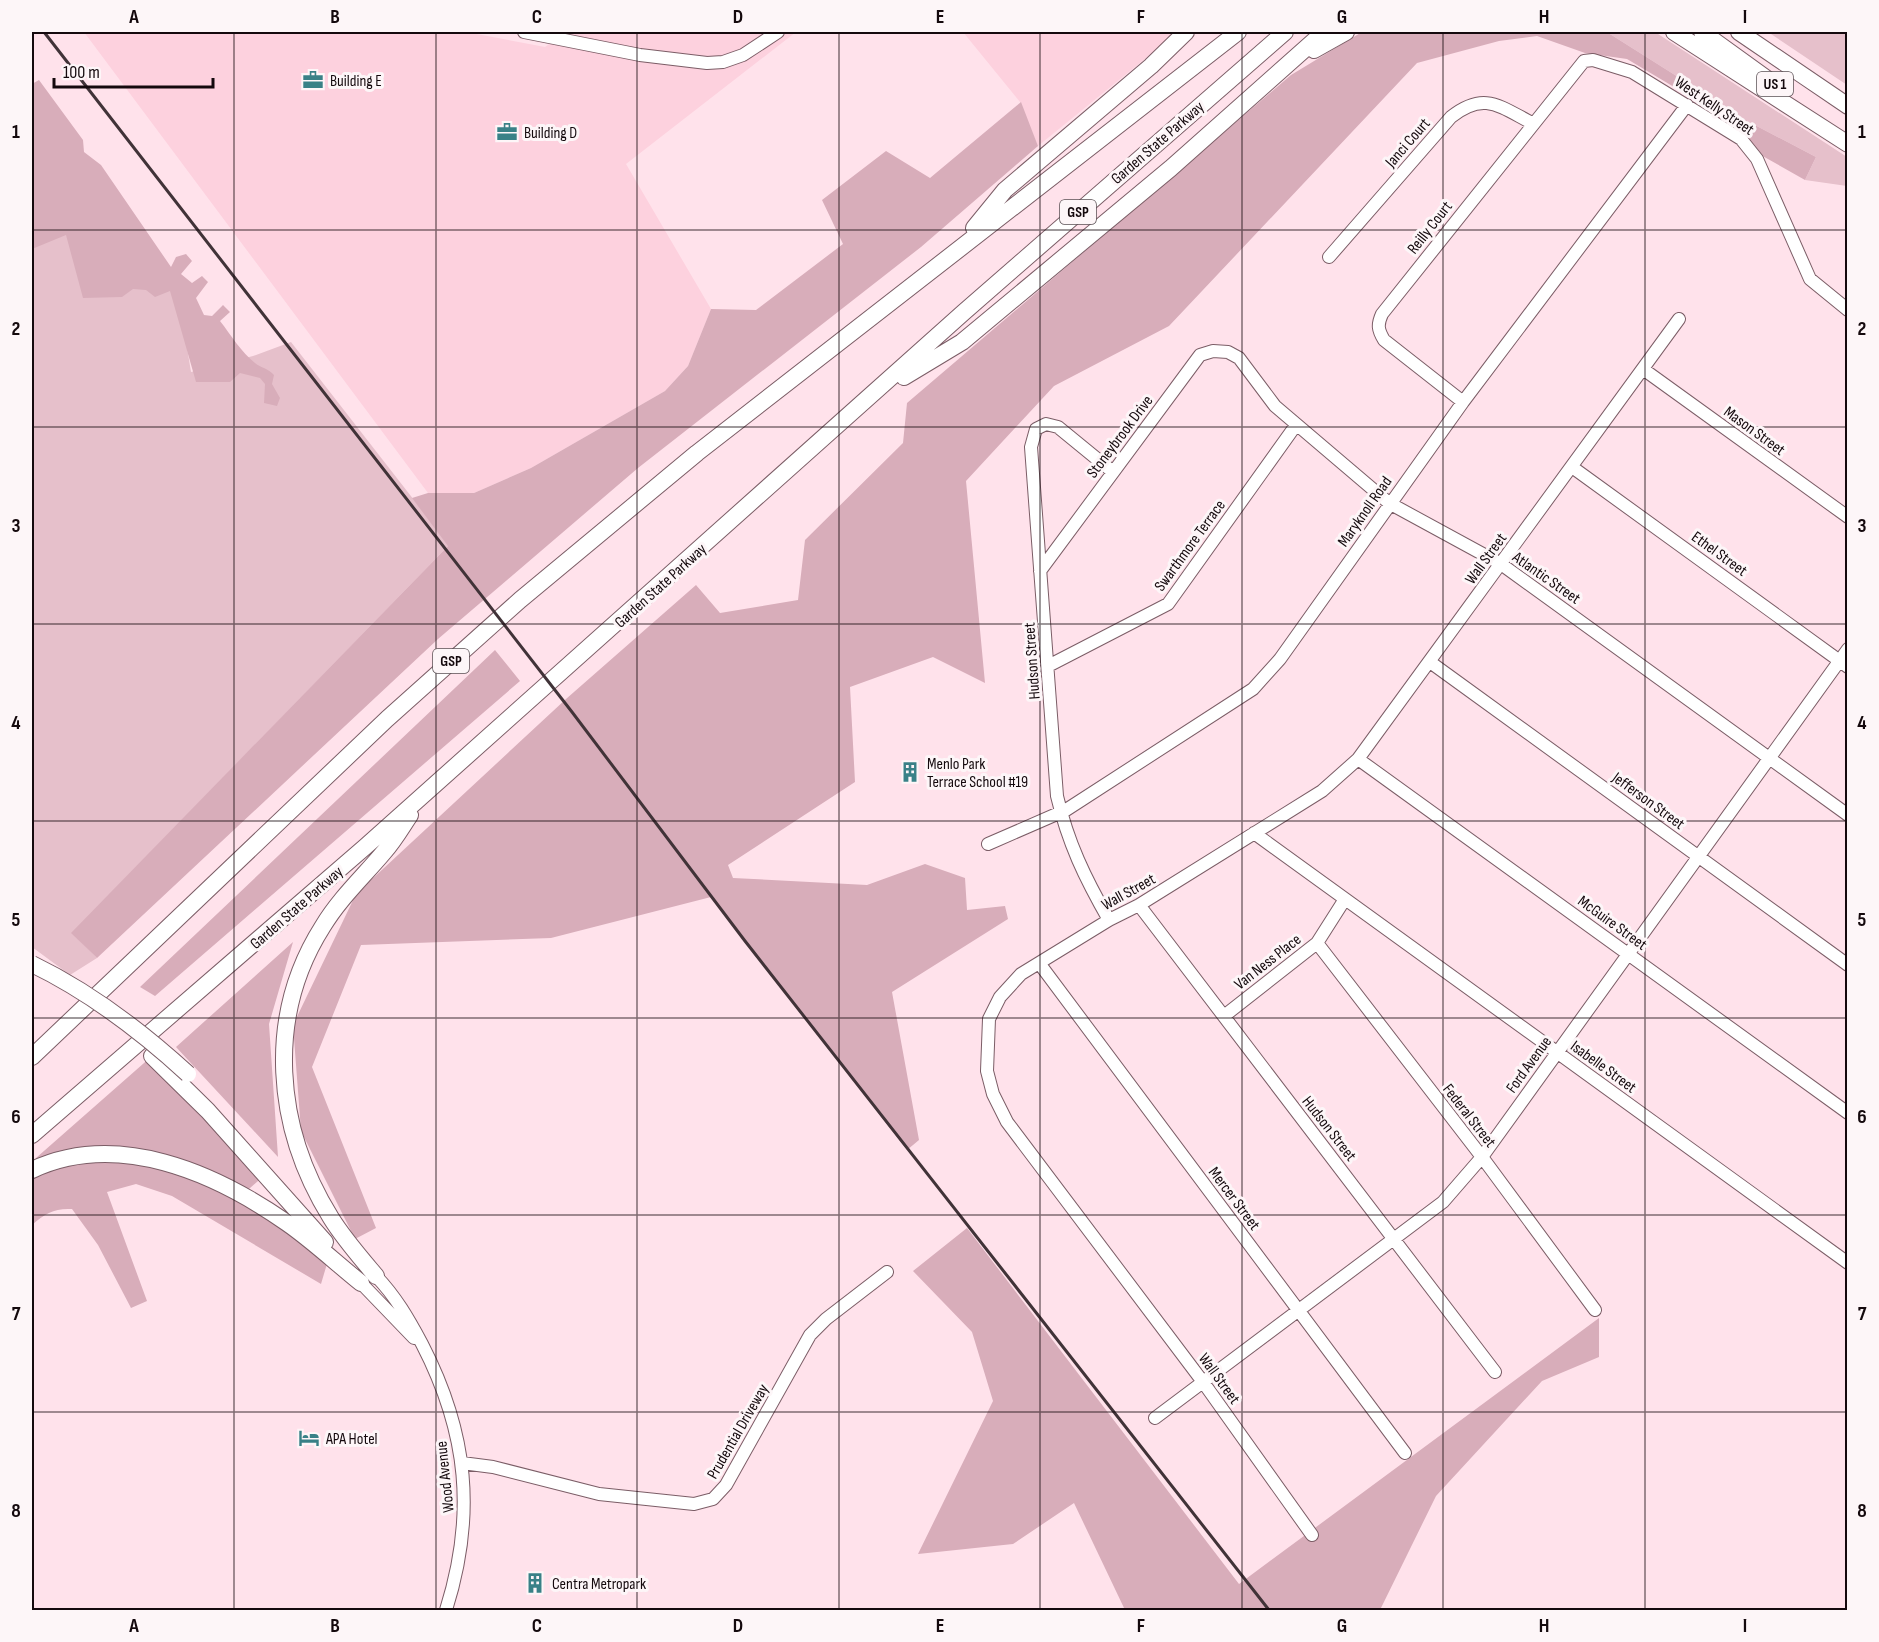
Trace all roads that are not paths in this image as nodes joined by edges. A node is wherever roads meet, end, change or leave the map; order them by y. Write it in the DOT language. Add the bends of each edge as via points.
graph roads {
  1 [pos="524,32"];
  2 [pos="778,32"];
  3 [pos="1186,32"];
  4 [pos="1238,32"];
  5 [pos="1285,32"];
  6 [pos="1324,32"];
  7 [pos="1346,32"];
  8 [pos="1674,32"];
  9 [pos="1702,32"];
  10 [pos="1741,32"];
  11 [pos="1584,61"];
  12 [pos="1292,63"];
  13 [pos="1848,93"];
  14 [pos="1687,105"];
  15 [pos="1848,106"];
  16 [pos="1532,123"];
  17 [pos="1848,136"];
  18 [pos="1848,144"];
  19 [pos="951,254"];
  20 [pos="1329,257"];
  21 [pos="1848,310"];
  22 [pos="1678,319"];
  23 [pos="1239,358"];
  24 [pos="1643,369"];
  25 [pos="873,395"];
  26 [pos="1463,402"];
  27 [pos="1296,426"];
  28 [pos="1572,467"];
  29 [pos="1113,472"];
  30 [pos="1389,502"];
  31 [pos="1848,517"];
  32 [pos="1501,564"];
  33 [pos="1040,571"];
  34 [pos="1848,650"];
  35 [pos="1430,662"];
  36 [pos="1843,664"];
  37 [pos="1048,666"];
  38 [pos="1769,758"];
  39 [pos="1359,759"];
  40 [pos="427,792"];
  41 [pos="1061,812"];
  42 [pos="1848,815"];
  43 [pos="1254,833"];
  44 [pos="988,844"];
  45 [pos="1698,856"];
  46 [pos="1345,899"];
  47 [pos="1139,905"];
  48 [pos="1109,920"];
  49 [pos="1317,943"];
  50 [pos="1628,954"];
  51 [pos="1039,963"];
  52 [pos="32,964"];
  53 [pos="1848,964"];
  54 [pos="32,976"];
  55 [pos="81,1010"];
  56 [pos="1224,1016"];
  57 [pos="32,1041"];
  58 [pos="1557,1052"];
  59 [pos="32,1057"];
  60 [pos="185,1078"];
  61 [pos="1848,1113"];
  62 [pos="32,1135"];
  63 [pos="1482,1157"];
  64 [pos="32,1170"];
  65 [pos="1395,1239"];
  66 [pos="1848,1263"];
  67 [pos="887,1272"];
  68 [pos="368,1280"];
  69 [pos="1298,1310"];
  70 [pos="1595,1310"];
  71 [pos="1494,1372"];
  72 [pos="1203,1382"];
  73 [pos="1155,1418"];
  74 [pos="1405,1453"];
  75 [pos="462,1463"];
  76 [pos="1312,1535"];
  77 [pos="446,1611"];
  1 -- 2 [label="street" via="640,55 707,63 744,55"];
  3 -- 19 [label="highway" via="1005,190"];
  4 -- 19 [label="highway, Garden State Parkway / GSP"];
  5 -- 25 [label="highway, Garden State Parkway / GSP"];
  6 -- 12 [label="highway"];
  7 -- 12 [label="highway"];
  8 -- 18 [label="highway"];
  9 -- 17 [label="highway, US 1"];
  10 -- 13 [label="highway"];
  10 -- 15 [label="highway, US 1"];
  11 -- 14 [label="street, West Kelly Street" via="1632,72"];
  11 -- 16 [label="street, Reilly Court"];
  12 -- 25 [label="highway" via="962,342"];
  14 -- 21 [label="street, West Kelly Street" via="1750,148 1810,279"];
  14 -- 26 [label="street, Maryknoll Road"];
  16 -- 20 [label="street, Janci Court" via="1494,103 1471,103 1462,108"];
  16 -- 26 [label="street, Reilly Court" via="1378,323 1384,340"];
  19 -- 55 [label="highway, Garden State Parkway / GSP" via="652,489 519,600"];
  22 -- 24 [label="street, Wall Street"];
  23 -- 27 [label="street, Atlantic Street"];
  23 -- 29 [label="street, Stoneybrook Drive" via="1228,352 1200,355"];
  24 -- 28 [label="street, Wall Street"];
  24 -- 31 [label="street, Mason Street"];
  25 -- 40 [label="highway, Garden State Parkway / GSP"];
  26 -- 30 [label="street, Maryknoll Road"];
  27 -- 30 [label="street, Atlantic Street"];
  27 -- 37 [label="street, Swarthmore Terrace" via="1168,604"];
  28 -- 32 [label="street, Wall Street"];
  28 -- 36 [label="street, Ethel Street"];
  29 -- 33 [label="street, Stoneybrook Drive"];
  29 -- 33 [label="street, Hudson Street" via="1058,427 1046,424 1036,429 1031,447"];
  30 -- 32 [label="street, Atlantic Street"];
  30 -- 41 [label="street, Maryknoll Road" via="1280,659 1253,689"];
  32 -- 35 [label="street, Wall Street"];
  32 -- 38 [label="street, Atlantic Street"];
  33 -- 37 [label="street, Hudson Street"];
  34 -- 36 [label="street, Ford Avenue"];
  35 -- 39 [label="street, Wall Street"];
  35 -- 45 [label="street, Jefferson Street"];
  36 -- 38 [label="street, Ford Avenue"];
  37 -- 41 [label="street, Hudson Street"];
  38 -- 42 [label="street, Atlantic Street"];
  38 -- 45 [label="street, Ford Avenue"];
  39 -- 43 [label="street, Wall Street" via="1322,791"];
  39 -- 50 [label="street, McGuire Street"];
  40 -- 62 [label="highway, Garden State Parkway / GSP"];
  40 -- 68 [label="highway" via="385,851 339,902 311,945 293,988 283,1044 284,1090 298,1149 332,1220"];
  41 -- 44 [label="street, Maryknoll Road"];
  41 -- 48 [label="street, Hudson Street" via="1078,864"];
  43 -- 46 [label="street, Isabelle Street"];
  43 -- 47 [label="street, Wall Street"];
  45 -- 50 [label="street, Ford Avenue"];
  45 -- 53 [label="street, Jefferson Street"];
  46 -- 49 [label="street, Van Ness Place"];
  46 -- 58 [label="street, Isabelle Street"];
  47 -- 48 [label="street, Wall Street"];
  47 -- 56 [label="street, Hudson Street"];
  48 -- 51 [label="street, Wall Street"];
  49 -- 56 [label="street, Van Ness Place"];
  49 -- 63 [label="street, Federal Street"];
  50 -- 58 [label="street, Ford Avenue"];
  50 -- 61 [label="street, McGuire Street"];
  51 -- 69 [label="street, Mercer Street"];
  51 -- 72 [label="street, Wall Street" via="1020,974 1000,997 989,1019 987,1071 993,1094 1007,1122"];
  52 -- 60 [label="highway, bridge" via="122,1018"];
  54 -- 60 [label="highway" via="76,1000"];
  55 -- 57 [label="highway"];
  55 -- 59 [label="highway, Garden State Parkway / GSP"];
  56 -- 65 [label="street, Hudson Street"];
  58 -- 63 [label="street, Ford Avenue"];
  58 -- 66 [label="street, Isabelle Street"];
  60 -- 68 [label="highway" via="336,1238"];
  63 -- 65 [label="street, Ford Avenue" via="1443,1202"];
  63 -- 70 [label="street, Federal Street"];
  64 -- 68 [label="highway" via="65,1158 100,1152 136,1155 179,1167 265,1208"];
  65 -- 69 [label="street, Ford Avenue"];
  65 -- 71 [label="street, Hudson Street"];
  67 -- 75 [label="street, Prudential Driveway" via="810,1335 726,1485 713,1499 694,1504 599,1494"];
  68 -- 75 [label="street, Wood Avenue" via="399,1302 422,1345 450,1407"];
  69 -- 72 [label="street, Ford Avenue"];
  69 -- 74 [label="street, Mercer Street"];
  72 -- 73 [label="street, Ford Avenue"];
  72 -- 76 [label="street, Wall Street"];
  75 -- 77 [label="street, Wood Avenue" via="465,1528"];
}
